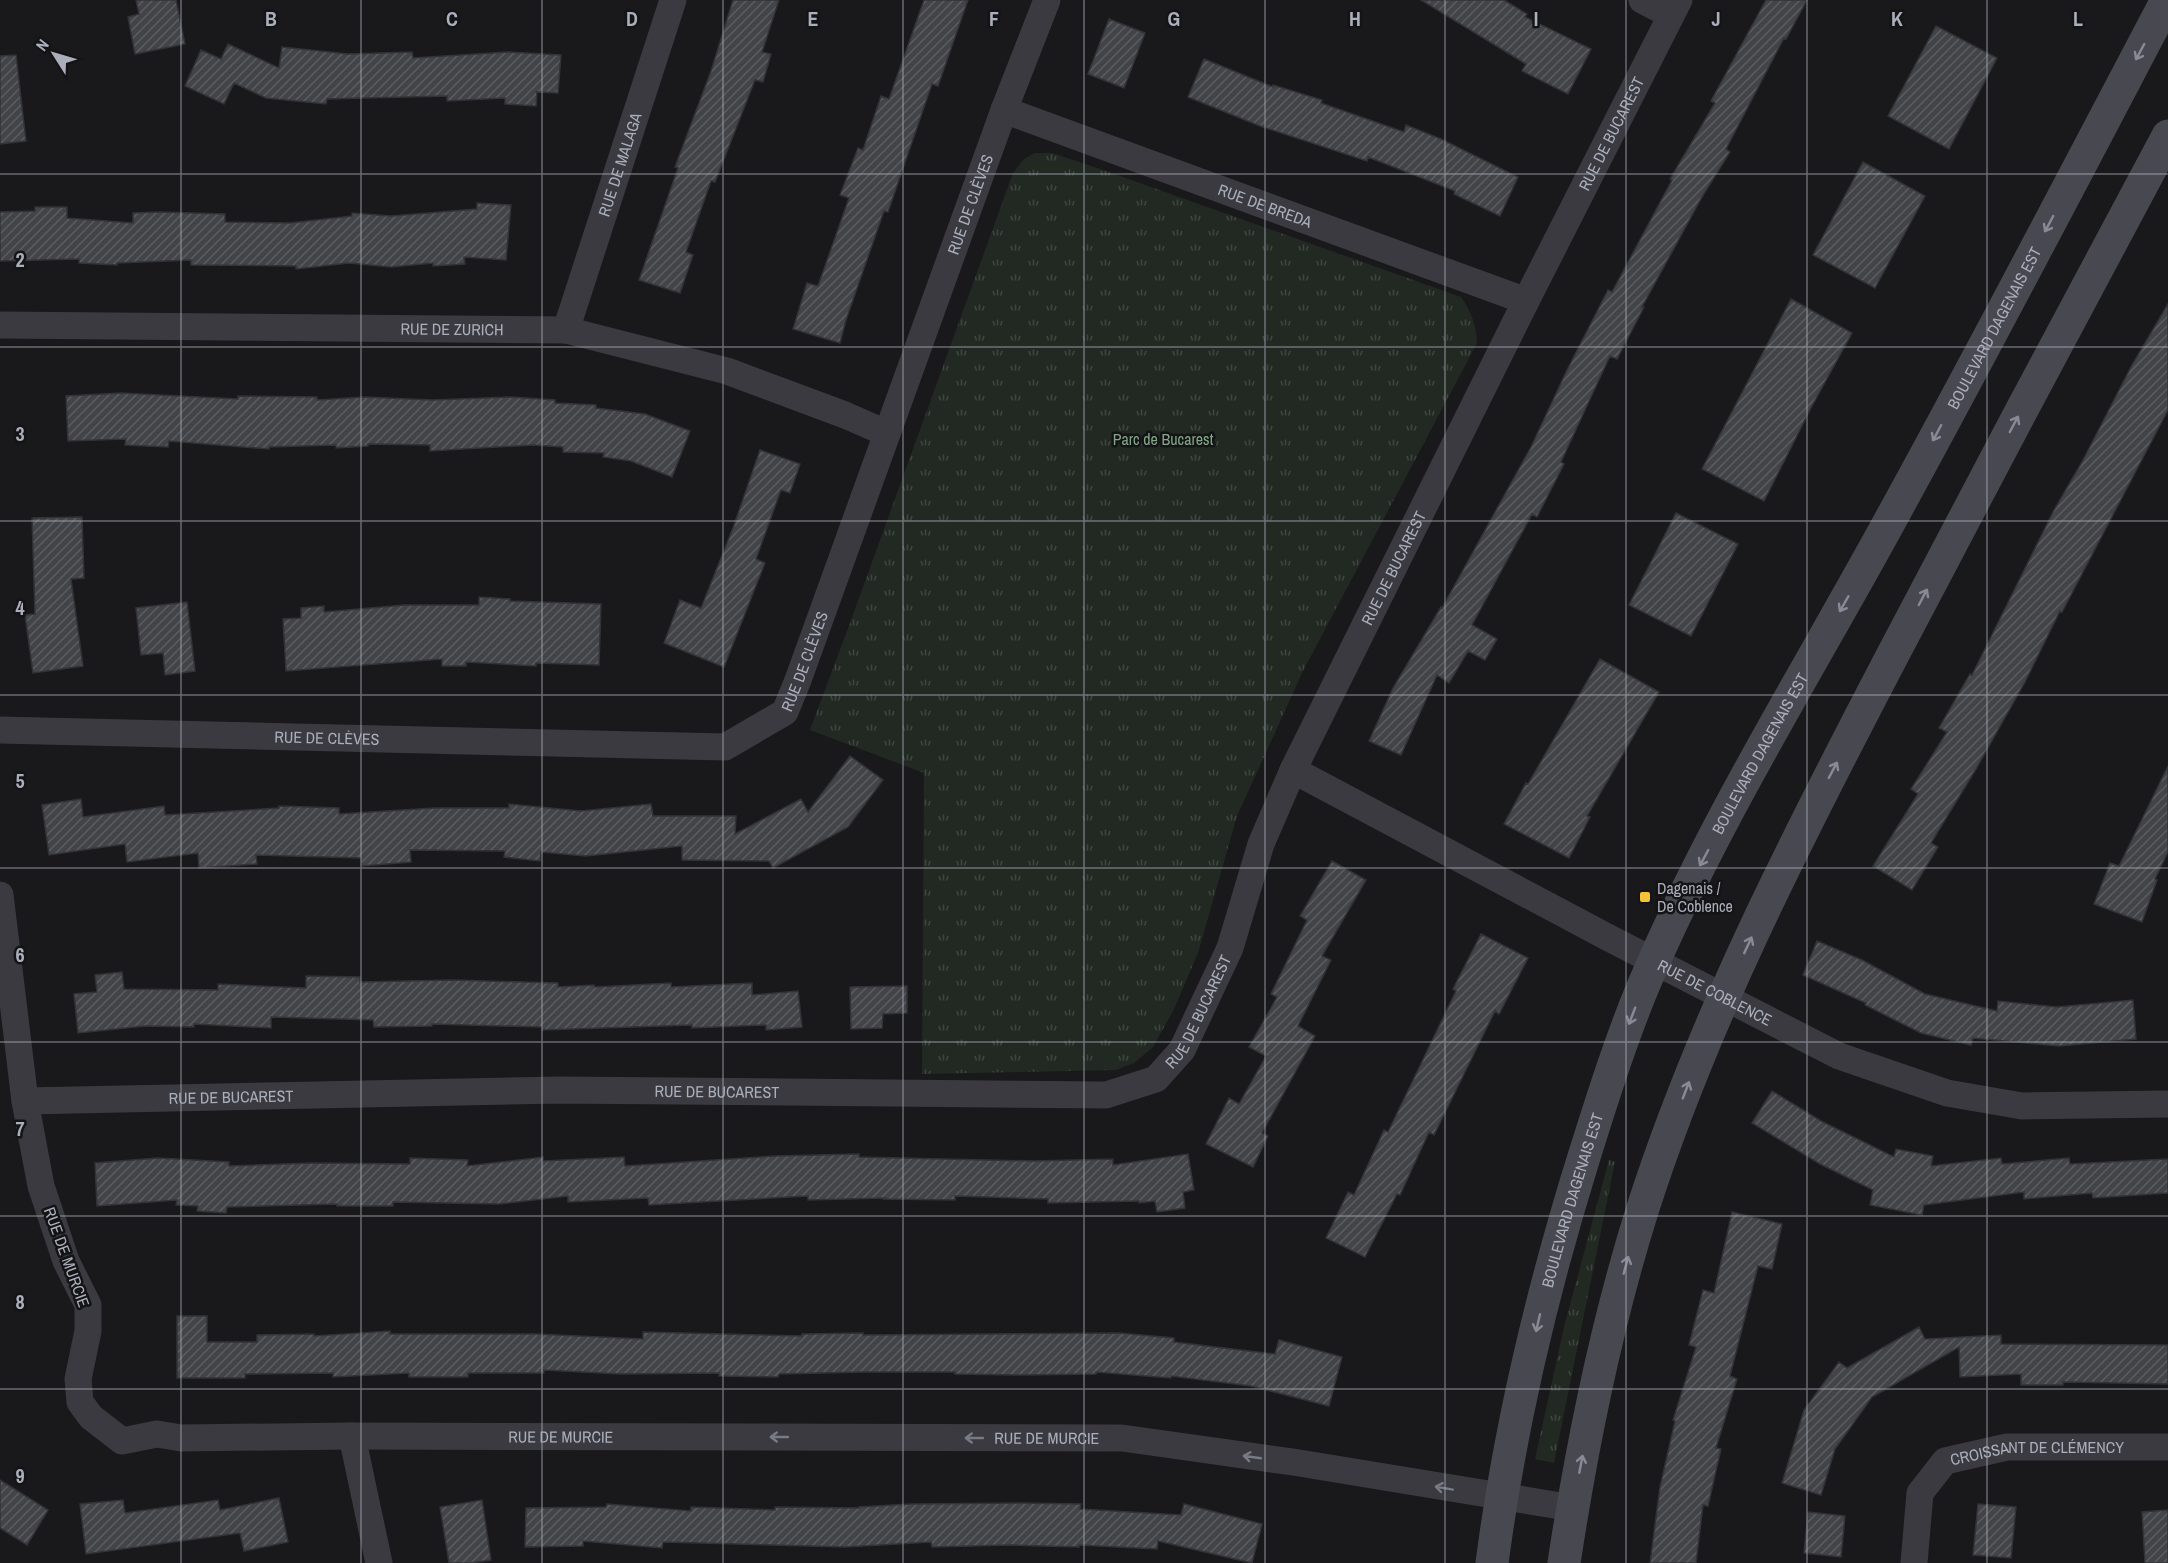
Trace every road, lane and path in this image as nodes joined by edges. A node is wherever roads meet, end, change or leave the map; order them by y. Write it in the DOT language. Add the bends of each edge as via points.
graph roads {
  1 [pos="674,0"];
  2 [pos="1047,0"];
  3 [pos="1642,0"];
  4 [pos="2167,0"];
  5 [pos="1675,8"];
  6 [pos="1004,110"];
  7 [pos="2168,136"];
  8 [pos="1526,301"];
  9 [pos="0,325"];
  10 [pos="566,330"];
  11 [pos="886,433"];
  12 [pos="0,730"];
  13 [pos="1293,770"];
  14 [pos="0,895"];
  15 [pos="1655,962"];
  16 [pos="1724,998"];
  17 [pos="26,1101"];
  18 [pos="2168,1104"];
  19 [pos="352,1436"];
  20 [pos="2168,1447"];
  21 [pos="1502,1498"];
  22 [pos="1573,1508"];
  23 [pos="379,1563"];
  24 [pos="1492,1563"];
  25 [pos="1564,1563"];
  26 [pos="1914,1563"];
  1 -- 10 [label="street, RUE DE MALAGA"];
  2 -- 6 [label="street, RUE DE CLÈVES"];
  3 -- 5 [label="street, RUE DE BUCAREST"];
  4 -- 15 [label="main road, BOULEVARD DAGENAIS EST, one-way" via="1894,514 1702,862"];
  5 -- 8 [label="street, RUE DE BUCAREST"];
  6 -- 8 [label="street, RUE DE BREDA"];
  6 -- 11 [label="street, RUE DE CLÈVES"];
  16 -- 7 [label="main road, one-way" via="1830,776"];
  8 -- 13 [label="street, RUE DE BUCAREST"];
  9 -- 10 [label="street, RUE DE ZURICH"];
  10 -- 11 [label="street, RUE DE ZURICH" via="727,371"];
  11 -- 12 [label="street, RUE DE CLÈVES" via="785,712 725,747"];
  13 -- 15 [label="street, RUE DE COBLENCE"];
  13 -- 17 [label="street, RUE DE BUCAREST" via="1261,844 1230,948 1182,1050 1156,1079 1106,1095 560,1090"];
  14 -- 17 [label="street, RUE DE MURCIE"];
  15 -- 16 [label="street, RUE DE COBLENCE"];
  15 -- 21 [label="main road, BOULEVARD DAGENAIS EST, one-way" via="1602,1098 1566,1215 1523,1383"];
  16 -- 18 [label="street, RUE DE COBLENCE" via="1839,1056 1947,1093 2022,1106"];
  22 -- 16 [label="main road, one-way" via="1593,1403 1631,1249 1669,1135"];
  17 -- 19 [label="street, RUE DE MURCIE" via="41,1186 66,1261 88,1305 88,1331 78,1379 80,1402 91,1417 122,1441 157,1434 181,1438"];
  21 -- 19 [label="street, RUE DE MURCIE, one-way" via="1122,1438"];
  19 -- 23 [label="street"];
  20 -- 26 [label="street, CROISSANT DE CLÉMENCY" via="2007,1447 1945,1461 1920,1493"];
  21 -- 22 [label="street, RUE DE MURCIE"];
  21 -- 24 [label="main road, BOULEVARD DAGENAIS EST"];
  22 -- 25 [label="main road"];
}
